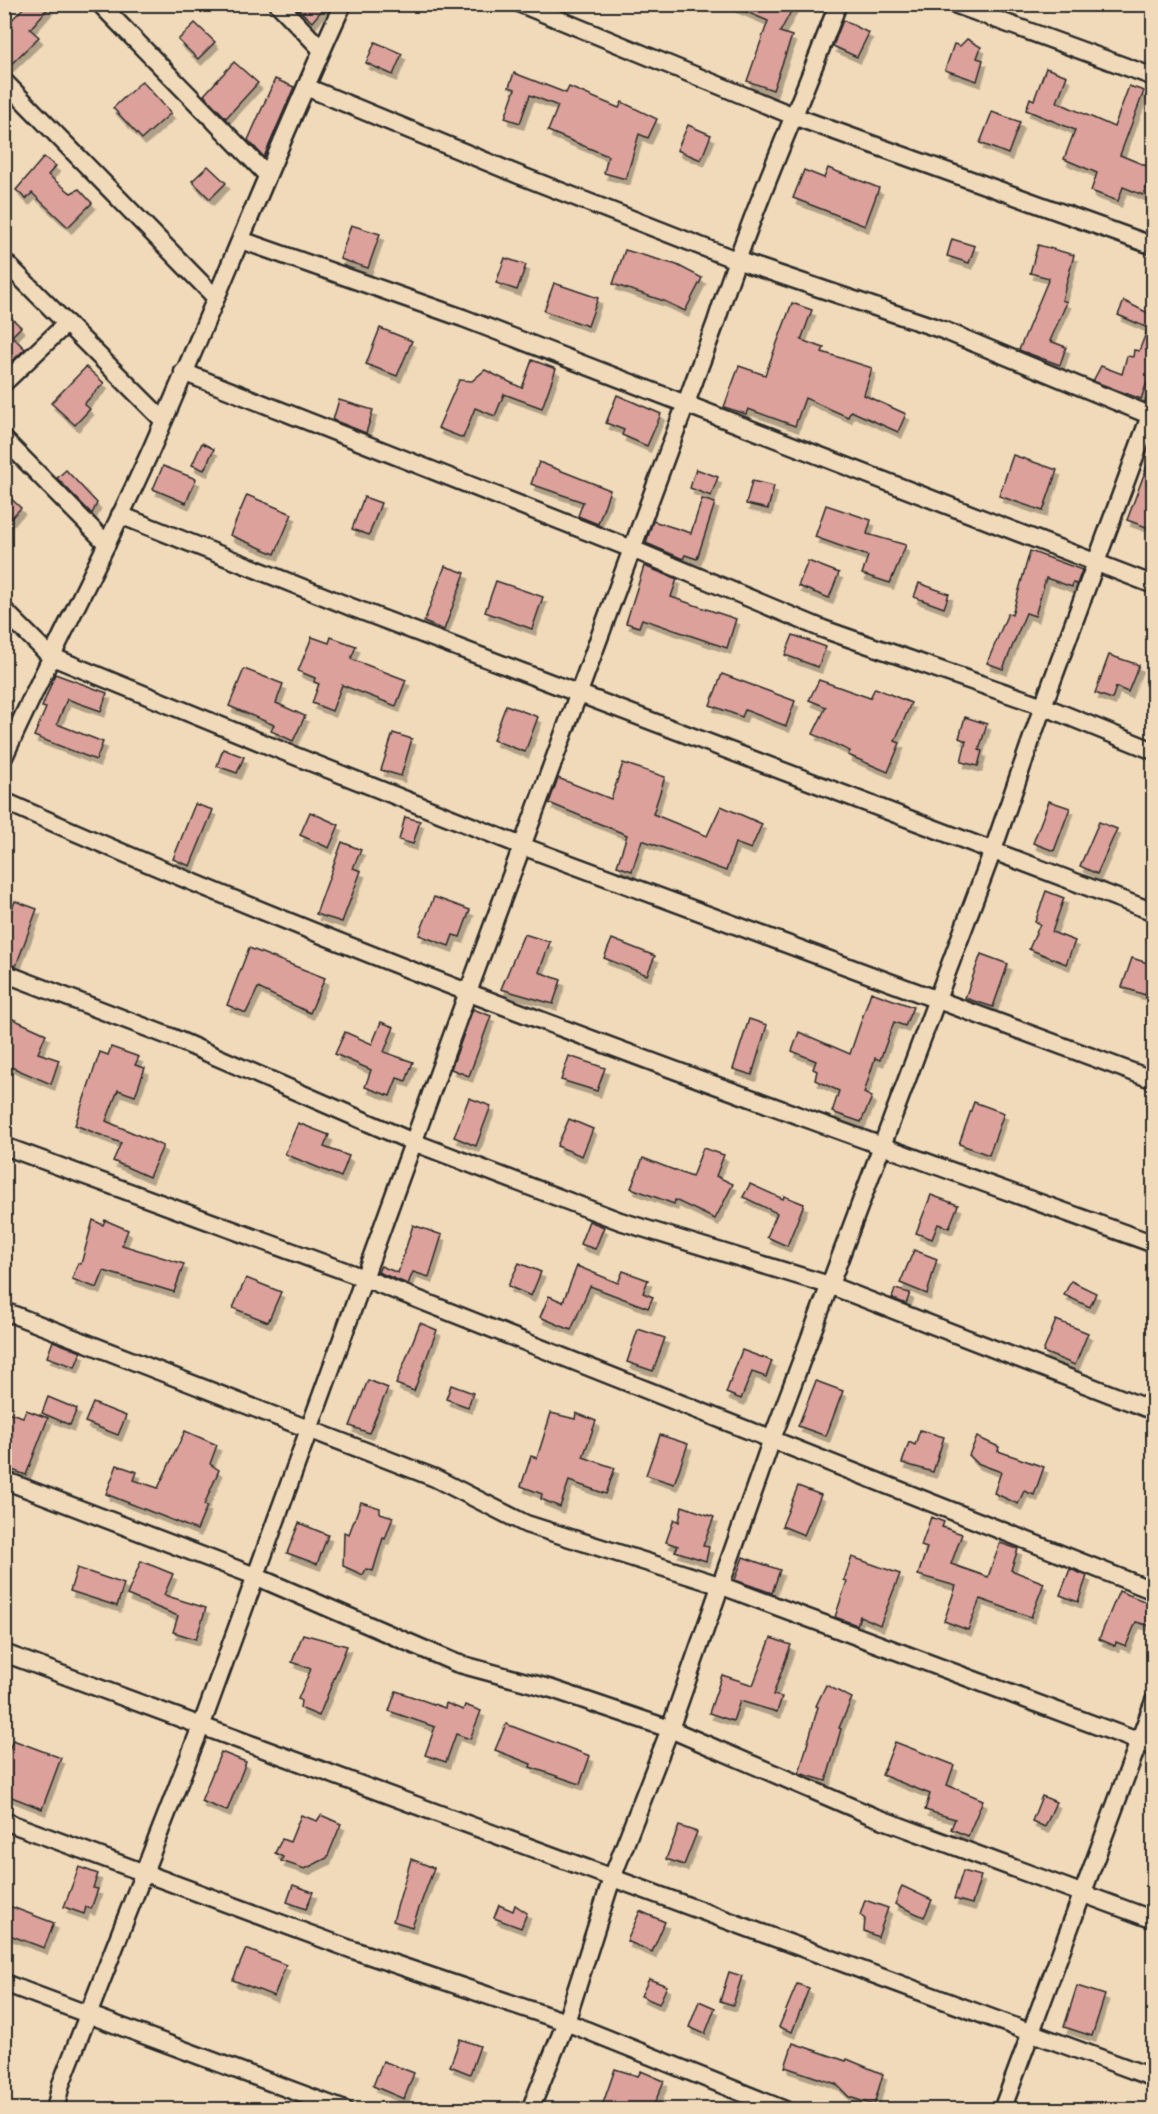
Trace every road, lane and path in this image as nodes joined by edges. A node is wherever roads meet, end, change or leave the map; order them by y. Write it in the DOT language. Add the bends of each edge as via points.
graph roads {
  1 [pos="100,4"];
  2 [pos="278,4"];
  3 [pos="343,4"];
  4 [pos="521,4"];
  5 [pos="838,4"];
  6 [pos="954,4"];
  7 [pos="322,50"];
  8 [pos="1154,77"];
  9 [pos="4,81"];
  10 [pos="306,87"];
  11 [pos="796,117"];
  12 [pos="267,175"];
  13 [pos="241,240"];
  14 [pos="1154,246"];
  15 [pos="736,260"];
  16 [pos="4,261"];
  17 [pos="216,298"];
  18 [pos="67,323"];
  19 [pos="183,372"];
  20 [pos="4,383"];
  21 [pos="684,406"];
  22 [pos="1152,412"];
  23 [pos="164,420"];
  24 [pos="4,439"];
  25 [pos="120,515"];
  26 [pos="107,543"];
  27 [pos="632,549"];
  28 [pos="1095,563"];
  29 [pos="1154,585"];
  30 [pos="4,610"];
  31 [pos="50,656"];
  32 [pos="579,694"];
  33 [pos="1043,706"];
  34 [pos="1154,751"];
  35 [pos="4,757"];
  36 [pos="4,801"];
  37 [pos="522,846"];
  38 [pos="993,850"];
  39 [pos="1154,912"];
  40 [pos="4,973"];
  41 [pos="468,991"];
  42 [pos="937,999"];
  43 [pos="1154,1080"];
  44 [pos="413,1142"];
  45 [pos="4,1146"];
  46 [pos="881,1146"];
  47 [pos="1154,1244"];
  48 [pos="364,1278"];
  49 [pos="829,1285"];
  50 [pos="4,1311"];
  51 [pos="1154,1411"];
  52 [pos="309,1430"];
  53 [pos="772,1439"];
  54 [pos="4,1480"];
  55 [pos="255,1576"];
  56 [pos="722,1586"];
  57 [pos="1154,1591"];
  58 [pos="4,1653"];
  59 [pos="1154,1701"];
  60 [pos="202,1724"];
  61 [pos="670,1729"];
  62 [pos="1146,1744"];
  63 [pos="4,1821"];
  64 [pos="141,1874"];
  65 [pos="612,1878"];
  66 [pos="1082,1895"];
  67 [pos="1154,1920"];
  68 [pos="4,1983"];
  69 [pos="88,2014"];
  70 [pos="566,2022"];
  71 [pos="1032,2032"];
  72 [pos="1154,2078"];
  73 [pos="55,2109"];
  74 [pos="345,2109"];
  75 [pos="530,2109"];
  76 [pos="785,2109"];
  77 [pos="1002,2109"];
  1 -- 12 [label="street"];
  2 -- 7 [label="street"];
  3 -- 7 [label="street"];
  4 -- 11 [label="street"];
  5 -- 11 [label="street"];
  6 -- 8 [label="street"];
  7 -- 10 [label="street"];
  9 -- 17 [label="street"];
  10 -- 12 [label="street"];
  10 -- 15 [label="street"];
  11 -- 14 [label="street"];
  11 -- 15 [label="street"];
  12 -- 13 [label="street"];
  13 -- 17 [label="street"];
  13 -- 21 [label="street" via="463,318"];
  15 -- 21 [label="street"];
  15 -- 22 [label="street" via="943,330"];
  16 -- 18 [label="street"];
  17 -- 19 [label="street"];
  18 -- 20 [label="street"];
  18 -- 23 [label="street"];
  19 -- 23 [label="street"];
  19 -- 27 [label="street"];
  21 -- 27 [label="street"];
  21 -- 28 [label="street"];
  22 -- 28 [label="street"];
  23 -- 25 [label="street"];
  24 -- 26 [label="street"];
  25 -- 26 [label="street"];
  25 -- 32 [label="street"];
  26 -- 31 [label="street"];
  27 -- 32 [label="street"];
  27 -- 33 [label="street" via="823,629"];
  28 -- 29 [label="street"];
  28 -- 33 [label="street"];
  30 -- 31 [label="street"];
  31 -- 35 [label="street"];
  31 -- 37 [label="street"];
  32 -- 37 [label="street"];
  32 -- 38 [label="street"];
  33 -- 34 [label="street"];
  33 -- 38 [label="street"];
  36 -- 41 [label="street" via="269,914"];
  37 -- 41 [label="street"];
  37 -- 42 [label="street"];
  38 -- 39 [label="street"];
  38 -- 42 [label="street"];
  40 -- 44 [label="street" via="171,1037"];
  41 -- 44 [label="street"];
  41 -- 46 [label="street"];
  42 -- 43 [label="street"];
  42 -- 46 [label="street"];
  44 -- 48 [label="street"];
  44 -- 49 [label="street" via="620,1221"];
  45 -- 48 [label="street"];
  46 -- 47 [label="street"];
  46 -- 49 [label="street"];
  48 -- 52 [label="street"];
  48 -- 53 [label="street"];
  49 -- 51 [label="street"];
  49 -- 53 [label="street"];
  50 -- 52 [label="street"];
  52 -- 55 [label="street"];
  52 -- 56 [label="street" via="435,1478 526,1524"];
  53 -- 56 [label="street"];
  53 -- 57 [label="street"];
  54 -- 55 [label="street"];
  55 -- 60 [label="street"];
  55 -- 61 [label="street" via="456,1663 552,1689"];
  56 -- 61 [label="street"];
  56 -- 62 [label="street"];
  58 -- 60 [label="street"];
  59 -- 62 [label="street"];
  60 -- 64 [label="street"];
  60 -- 65 [label="street"];
  61 -- 65 [label="street"];
  61 -- 66 [label="street" via="870,1815"];
  62 -- 66 [label="street"];
  63 -- 64 [label="street"];
  64 -- 69 [label="street"];
  64 -- 70 [label="street"];
  65 -- 70 [label="street"];
  65 -- 71 [label="street"];
  66 -- 67 [label="street"];
  66 -- 71 [label="street"];
  68 -- 69 [label="street"];
  69 -- 73 [label="street"];
  69 -- 74 [label="street"];
  70 -- 75 [label="street"];
  70 -- 76 [label="street"];
  71 -- 72 [label="street"];
  71 -- 77 [label="street"];
}
